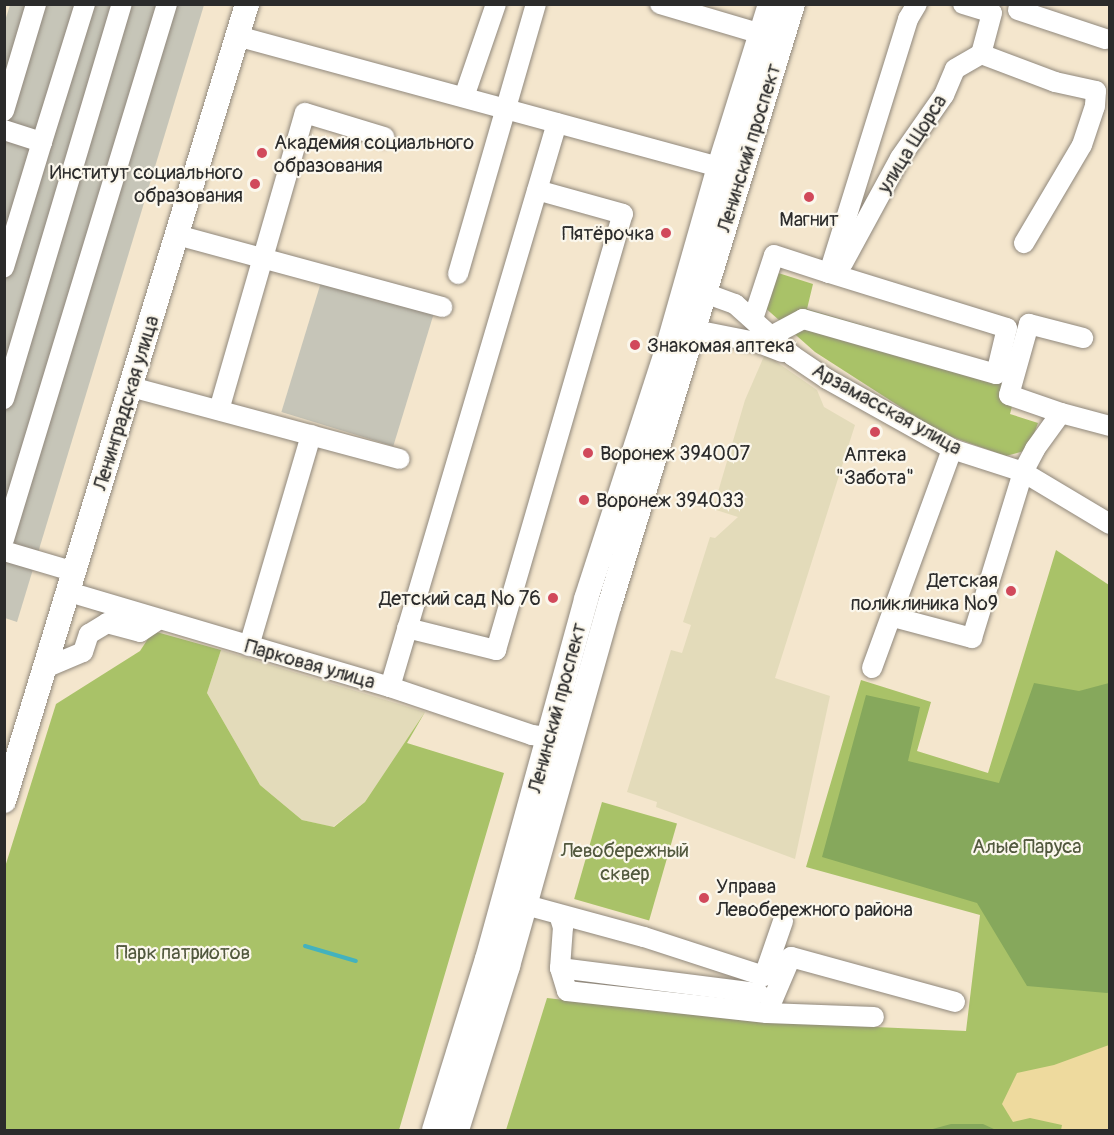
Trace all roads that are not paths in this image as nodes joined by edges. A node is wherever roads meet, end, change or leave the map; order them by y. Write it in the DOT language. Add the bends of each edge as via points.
graph roads {
  1 [pos="36,4"];
  2 [pos="85,4"];
  3 [pos="122,4"];
  4 [pos="167,4"];
  5 [pos="246,4"];
  6 [pos="496,4"];
  7 [pos="536,4"];
  8 [pos="660,4"];
  9 [pos="770,4"];
  10 [pos="793,4"];
  11 [pos="917,4"];
  12 [pos="963,4"];
  13 [pos="1025,7"];
  14 [pos="992,13"];
  15 [pos="761,34"];
  16 [pos="237,36"];
  17 [pos="1105,39"];
  18 [pos="981,54"];
  19 [pos="1103,91"];
  20 [pos="464,98"];
  21 [pos="506,109"];
  22 [pos="4,111"];
  23 [pos="557,123"];
  24 [pos="4,130"];
  25 [pos="384,137"];
  26 [pos="42,142"];
  27 [pos="719,167"];
  28 [pos="537,190"];
  29 [pos="177,235"];
  30 [pos="1024,243"];
  31 [pos="263,259"];
  32 [pos="4,267"];
  33 [pos="459,274"];
  34 [pos="832,274"];
  35 [pos="696,290"];
  36 [pos="442,308"];
  37 [pos="753,319"];
  38 [pos="684,328"];
  39 [pos="771,336"];
  40 [pos="1083,338"];
  41 [pos="793,356"];
  42 [pos="131,387"];
  43 [pos="4,399"];
  44 [pos="219,410"];
  45 [pos="1061,413"];
  46 [pos="1110,426"];
  47 [pos="311,435"];
  48 [pos="952,449"];
  49 [pos="400,459"];
  50 [pos="1023,472"];
  51 [pos="1110,524"];
  52 [pos="4,539"];
  53 [pos="4,551"];
  54 [pos="72,582"];
  55 [pos="893,617"];
  56 [pos="159,619"];
  57 [pos="407,628"];
  58 [pos="249,646"];
  59 [pos="45,668"];
  60 [pos="872,669"];
  61 [pos="390,687"];
  62 [pos="549,737"];
  63 [pos="4,801"];
  64 [pos="514,902"];
  65 [pos="560,915"];
  66 [pos="783,921"];
  67 [pos="560,968"];
  68 [pos="767,984"];
  69 [pos="955,1002"];
  70 [pos="767,1013"];
  71 [pos="874,1017"];
  72 [pos="434,1131"];
  73 [pos="457,1131"];
  1 -- 22 [label="street"];
  2 -- 26 [label="street"];
  3 -- 43 [label="street"];
  4 -- 52 [label="street"];
  5 -- 16 [label="main road, Ленинградская улица"];
  6 -- 20 [label="street"];
  7 -- 21 [label="street"];
  8 -- 15 [label="street"];
  9 -- 15 [label="main road, Ленинский проспект"];
  10 -- 35 [label="main road, Ленинский проспект"];
  11 -- 34 [label="street" via="908,19"];
  12 -- 14 [label="street"];
  13 -- 14 [label="street"];
  13 -- 17 [label="street"];
  14 -- 18 [label="street"];
  15 -- 27 [label="main road, Ленинский проспект"];
  16 -- 20 [label="street"];
  16 -- 29 [label="main road, Ленинградская улица"];
  18 -- 19 [label="street" via="1054,82"];
  18 -- 34 [label="street, улица Щорса" via="955,69 944,95 900,158"];
  19 -- 30 [label="street" via="1082,145"];
  20 -- 21 [label="street"];
  21 -- 23 [label="street"];
  21 -- 33 [label="street"];
  23 -- 27 [label="street"];
  23 -- 28 [label="street"];
  24 -- 26 [label="street"];
  25 -- 31 [label="street" via="305,113"];
  26 -- 32 [label="street"];
  27 -- 35 [label="main road, Ленинский проспект"];
  28 -- 57 [label="street"];
  28 -- 57 [label="street" via="623,214 496,650"];
  29 -- 31 [label="street"];
  29 -- 42 [label="main road, Ленинградская улица"];
  31 -- 36 [label="street"];
  31 -- 44 [label="street"];
  34 -- 37 [label="street" via="774,255"];
  34 -- 39 [label="street" via="1007,328 996,374 803,319"];
  35 -- 37 [label="street, Арзамасская улица" via="735,304"];
  35 -- 38 [label="main road, Ленинский проспект"];
  37 -- 39 [label="street, Арзамасская улица"];
  38 -- 41 [label="street, Арзамасская улица" via="756,342"];
  38 -- 62 [label="main road, Ленинский проспект" via="586,599"];
  38 -- 64 [label="main road, Ленинский проспект" via="610,604"];
  39 -- 41 [label="street, Арзамасская улица"];
  40 -- 45 [label="street" via="1029,324 1010,395"];
  41 -- 48 [label="street, Арзамасская улица"];
  42 -- 44 [label="street"];
  42 -- 54 [label="main road, Ленинградская улица"];
  44 -- 47 [label="street"];
  45 -- 46 [label="street"];
  45 -- 50 [label="street"];
  47 -- 49 [label="street"];
  47 -- 58 [label="street"];
  48 -- 50 [label="street, Арзамасская улица"];
  48 -- 55 [label="street"];
  50 -- 51 [label="street, Арзамасская улица"];
  50 -- 55 [label="street" via="972,638"];
  53 -- 54 [label="street, Парковая улица"];
  54 -- 56 [label="street, Парковая улица"];
  54 -- 59 [label="main road, Ленинградская улица"];
  55 -- 60 [label="street"];
  56 -- 58 [label="street, Парковая улица"];
  56 -- 59 [label="street" via="140,632 108,623 89,634 83,652"];
  57 -- 61 [label="street"];
  58 -- 61 [label="street, Парковая улица"];
  59 -- 63 [label="main road, Ленинградская улица"];
  61 -- 62 [label="street, Парковая улица" via="532,735"];
  62 -- 64 [label="main road, Ленинский проспект"];
  64 -- 65 [label="street"];
  64 -- 72 [label="main road, Ленинский проспект"];
  64 -- 73 [label="main road, Ленинский проспект"];
  65 -- 67 [label="street"];
  65 -- 68 [label="street" via="644,937"];
  66 -- 68 [label="street"];
  67 -- 68 [label="street"];
  67 -- 70 [label="street" via="567,991"];
  68 -- 69 [label="street" via="791,957"];
  68 -- 70 [label="street"];
  70 -- 71 [label="street"];
}
